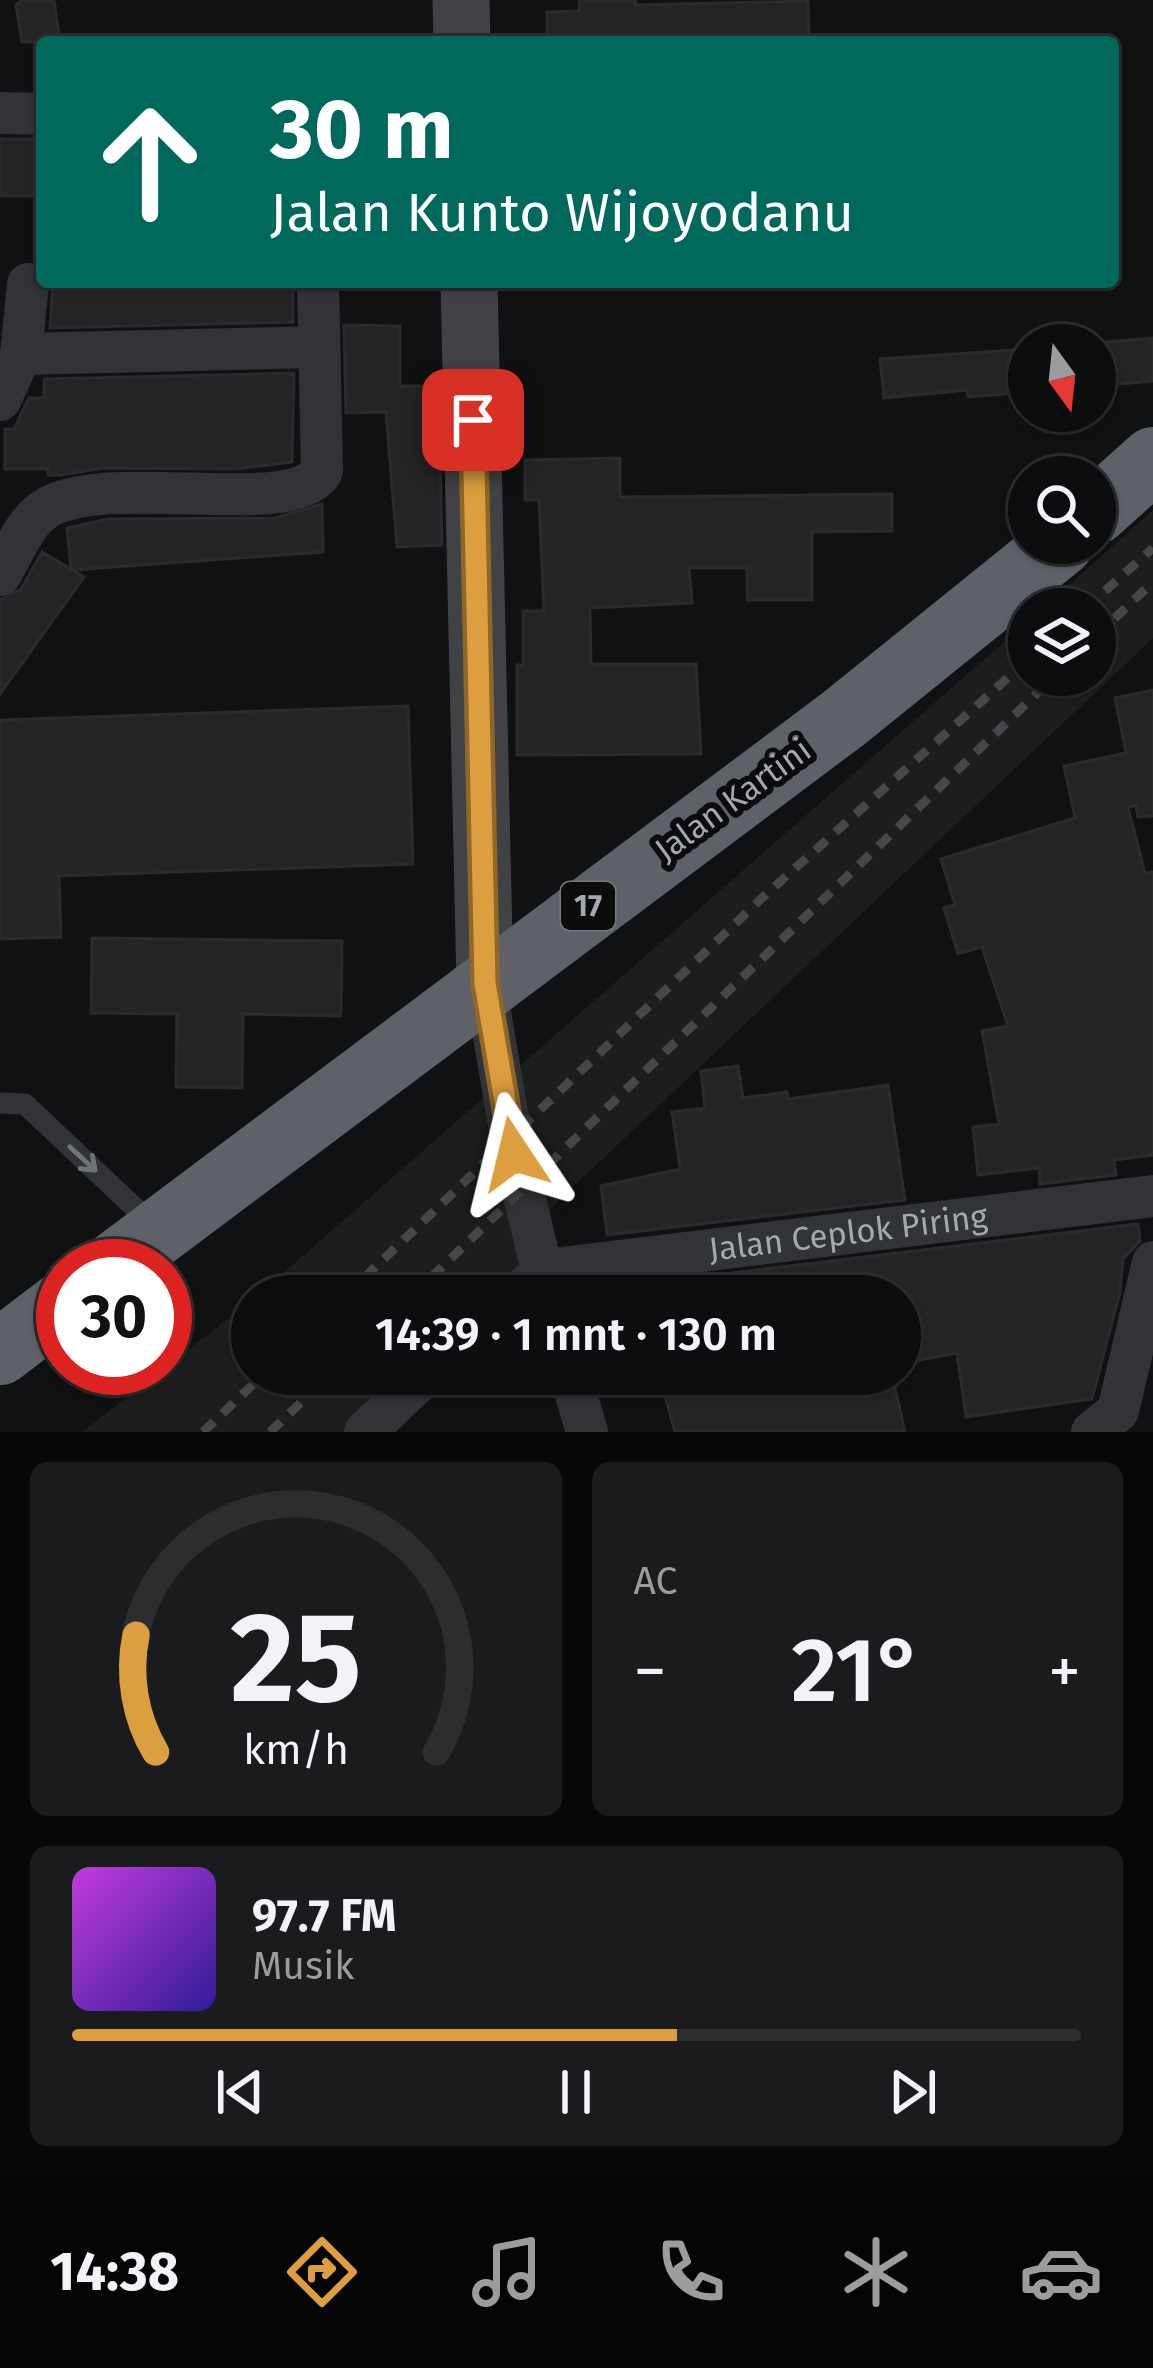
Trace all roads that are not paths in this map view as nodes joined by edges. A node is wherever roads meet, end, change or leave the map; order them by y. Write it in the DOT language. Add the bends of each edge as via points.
graph roads {
  1 [pos="460,0"];
  2 [pos="462,36"];
  3 [pos="0,111"];
  4 [pos="36,114"];
  5 [pos="28,274"];
  6 [pos="318,288"];
  7 [pos="469,288"];
  8 [pos="317,347"];
  9 [pos="21,354"];
  10 [pos="0,400"];
  11 [pos="1153,460"];
  12 [pos="1116,493"];
  13 [pos="1035,564"];
  14 [pos="0,575"];
  15 [pos="485,983"];
  16 [pos="0,1103"];
  17 [pos="1153,1196"];
  18 [pos="129,1239"];
  19 [pos="148,1239"];
  20 [pos="1153,1262"];
  21 [pos="534,1275"];
  22 [pos="617,1275"];
  23 [pos="36,1325"];
  24 [pos="0,1352"];
  25 [pos="404,1395"];
  26 [pos="577,1395"];
  27 [pos="1131,1414"];
  28 [pos="365,1432"];
  29 [pos="587,1432"];
  30 [pos="1092,1432"];
  1 -- 2 [label="street"];
  3 -- 4 [label="street"];
  5 -- 9 [label="street"];
  6 -- 8 [label="street"];
  7 -- 15 [label="street"];
  8 -- 9 [label="street"];
  8 -- 14 [label="street" via="322,471 308,487 59,502 34,520"];
  9 -- 10 [label="street"];
  11 -- 12 [label="highway"];
  13 -- 15 [label="highway, Jalan Kartini / 17" via="843,719"];
  15 -- 19 [label="highway, Jalan Kartini / 17"];
  15 -- 21 [label="street"];
  16 -- 18 [label="lane, one-way" via="25,1104"];
  17 -- 22 [label="street, Jalan Ceplok Piring"];
  20 -- 27 [label="street"];
  23 -- 24 [label="highway"];
  25 -- 28 [label="street"];
  26 -- 29 [label="street"];
  27 -- 30 [label="street"];
}
